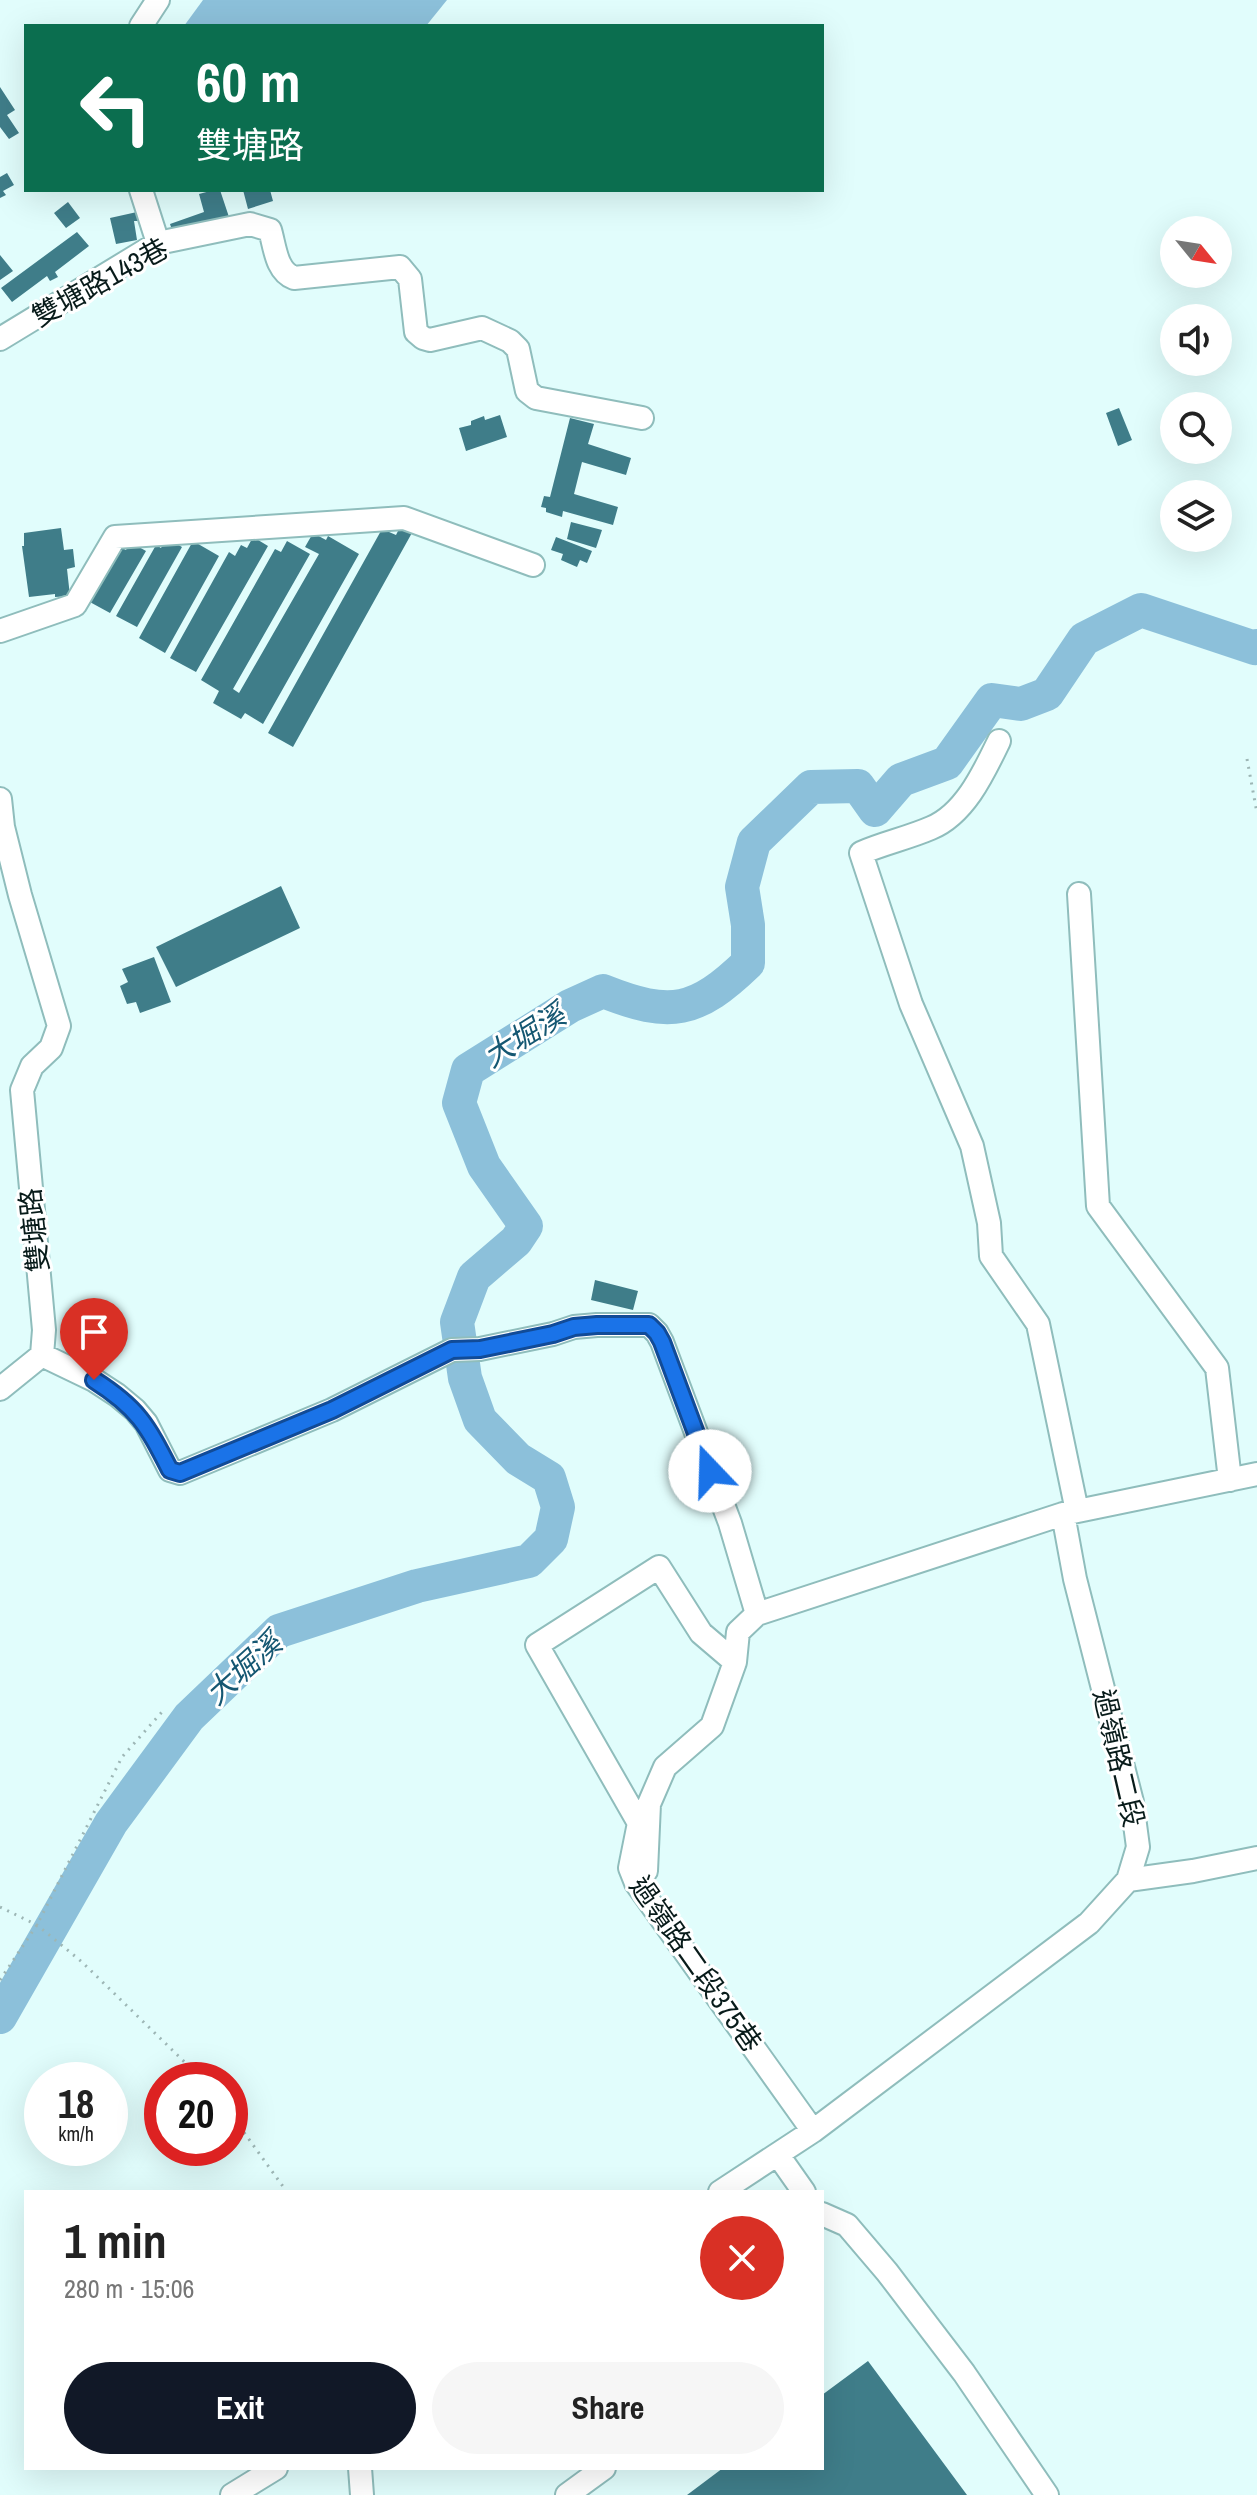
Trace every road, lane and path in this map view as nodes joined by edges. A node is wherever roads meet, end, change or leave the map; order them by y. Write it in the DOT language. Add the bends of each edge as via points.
graph roads {
  1 [pos="158,0"];
  2 [pos="142,24"];
  3 [pos="142,192"];
  4 [pos="158,243"];
  5 [pos="0,339"];
  6 [pos="642,418"];
  7 [pos="533,565"];
  8 [pos="0,631"];
  9 [pos="999,741"];
  10 [pos="1247,759"];
  11 [pos="0,799"];
  12 [pos="1257,813"];
  13 [pos="1079,894"];
  14 [pos="42,1355"];
  15 [pos="0,1389"];
  16 [pos="1257,1474"];
  17 [pos="1230,1480"];
  18 [pos="1070,1512"];
  19 [pos="757,1614"];
  20 [pos="735,1662"];
  21 [pos="162,1712"];
  22 [pos="1257,1858"];
  23 [pos="1128,1880"];
  24 [pos="636,1883"];
  25 [pos="0,1907"];
  26 [pos="37,1925"];
  27 [pos="0,1980"];
  28 [pos="185,2062"];
  29 [pos="813,2131"];
  30 [pos="248,2138"];
  31 [pos="778,2155"];
  32 [pos="752,2184"];
  33 [pos="286,2190"];
  34 [pos="728,2190"];
  35 [pos="803,2190"];
  36 [pos="824,2215"];
  37 [pos="273,2470"];
  38 [pos="360,2470"];
  39 [pos="601,2470"];
  40 [pos="232,2495"];
  41 [pos="362,2495"];
  42 [pos="567,2495"];
  43 [pos="1047,2495"];
  1 -- 2 [label="street"];
  3 -- 4 [label="street"];
  4 -- 5 [label="street, 雙塘路143巷"];
  4 -- 6 [label="street, 雙塘路143巷" via="250,224 270,230 281,269 294,278 400,267 410,279 416,332 423,338 482,328 518,349 527,391 536,398"];
  7 -- 8 [label="street" via="404,518 115,537 75,605"];
  9 -- 18 [label="street, 過嶺路二段" via="984,771 946,820 861,853 911,1004 972,1146 991,1256 1038,1324"];
  10 -- 12 [label="path"];
  11 -- 14 [label="street, 雙塘路" via="20,895 59,1026 51,1048 32,1066 22,1090"];
  13 -- 17 [label="street" via="1098,1206 1217,1368"];
  14 -- 15 [label="street"];
  14 -- 19 [label="street" via="117,1395 146,1423 170,1470 180,1473 332,1410 452,1350 480,1349 574,1327 649,1325 657,1333 730,1523"];
  16 -- 17 [label="street"];
  17 -- 18 [label="street"];
  18 -- 19 [label="street"];
  18 -- 23 [label="street, 過嶺路二段" via="1075,1579 1132,1802 1138,1847"];
  19 -- 20 [label="street" via="738,1632"];
  20 -- 24 [label="street" via="712,1726 665,1767 649,1804 646,1871"];
  20 -- 24 [label="street, 過嶺路二段375巷" via="701,1633 659,1567 537,1645 639,1823 630,1868"];
  21 -- 26 [label="path" via="122,1757"];
  22 -- 23 [label="street"];
  23 -- 29 [label="street, 過嶺路二段" via="1089,1923"];
  24 -- 29 [label="street, 過嶺路二段375巷"];
  25 -- 26 [label="path"];
  26 -- 27 [label="path"];
  26 -- 28 [label="path"];
  29 -- 31 [label="street, 過嶺路二段"];
  30 -- 33 [label="path"];
  31 -- 32 [label="street, 過嶺路二段"];
  31 -- 35 [label="street"];
  32 -- 34 [label="street, 過嶺路二段"];
  36 -- 43 [label="street" via="847,2225 887,2272"];
  37 -- 40 [label="street"];
  38 -- 41 [label="street"];
  39 -- 42 [label="street"];
}
